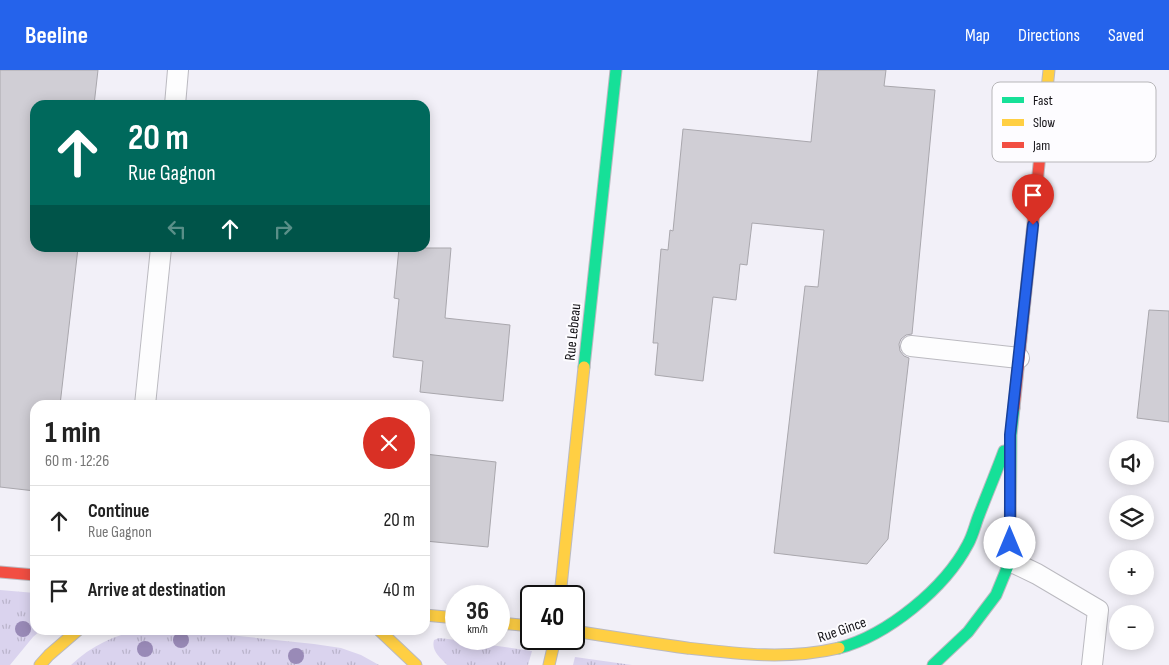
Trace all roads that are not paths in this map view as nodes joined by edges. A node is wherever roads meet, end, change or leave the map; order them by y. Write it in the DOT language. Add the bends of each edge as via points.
graph roads {
  1 [pos="178,70"];
  2 [pos="616,70"];
  3 [pos="175,100"];
  4 [pos="1040,162"];
  5 [pos="161,252"];
  6 [pos="911,346"];
  7 [pos="1019,358"];
  8 [pos="146,400"];
  9 [pos="1010,435"];
  10 [pos="1010,561"];
  11 [pos="0,572"];
  12 [pos="30,575"];
  13 [pos="561,585"];
  14 [pos="430,615"];
  15 [pos="445,617"];
  16 [pos="585,633"];
  17 [pos="72,635"];
  18 [pos="384,635"];
  19 [pos="552,650"];
  20 [pos="40,665"];
  21 [pos="416,665"];
  22 [pos="549,665"];
  23 [pos="933,665"];
  24 [pos="1092,665"];
  1 -- 3 [label="lane"];
  2 -- 13 [label="street, Rue Lebeau"];
  4 -- 7 [label="street"];
  5 -- 8 [label="lane"];
  6 -- 7 [label="lane"];
  7 -- 9 [label="street"];
  9 -- 10 [label="street"];
  9 -- 16 [label="street, Rue Gince" via="966,548 912,611 856,644 828,653 774,658"];
  10 -- 23 [label="street" via="996,596 968,632"];
  10 -- 24 [label="lane" via="1098,610"];
  11 -- 12 [label="street"];
  14 -- 15 [label="street"];
  17 -- 20 [label="street"];
  18 -- 21 [label="street"];
  19 -- 22 [label="street"];
}
